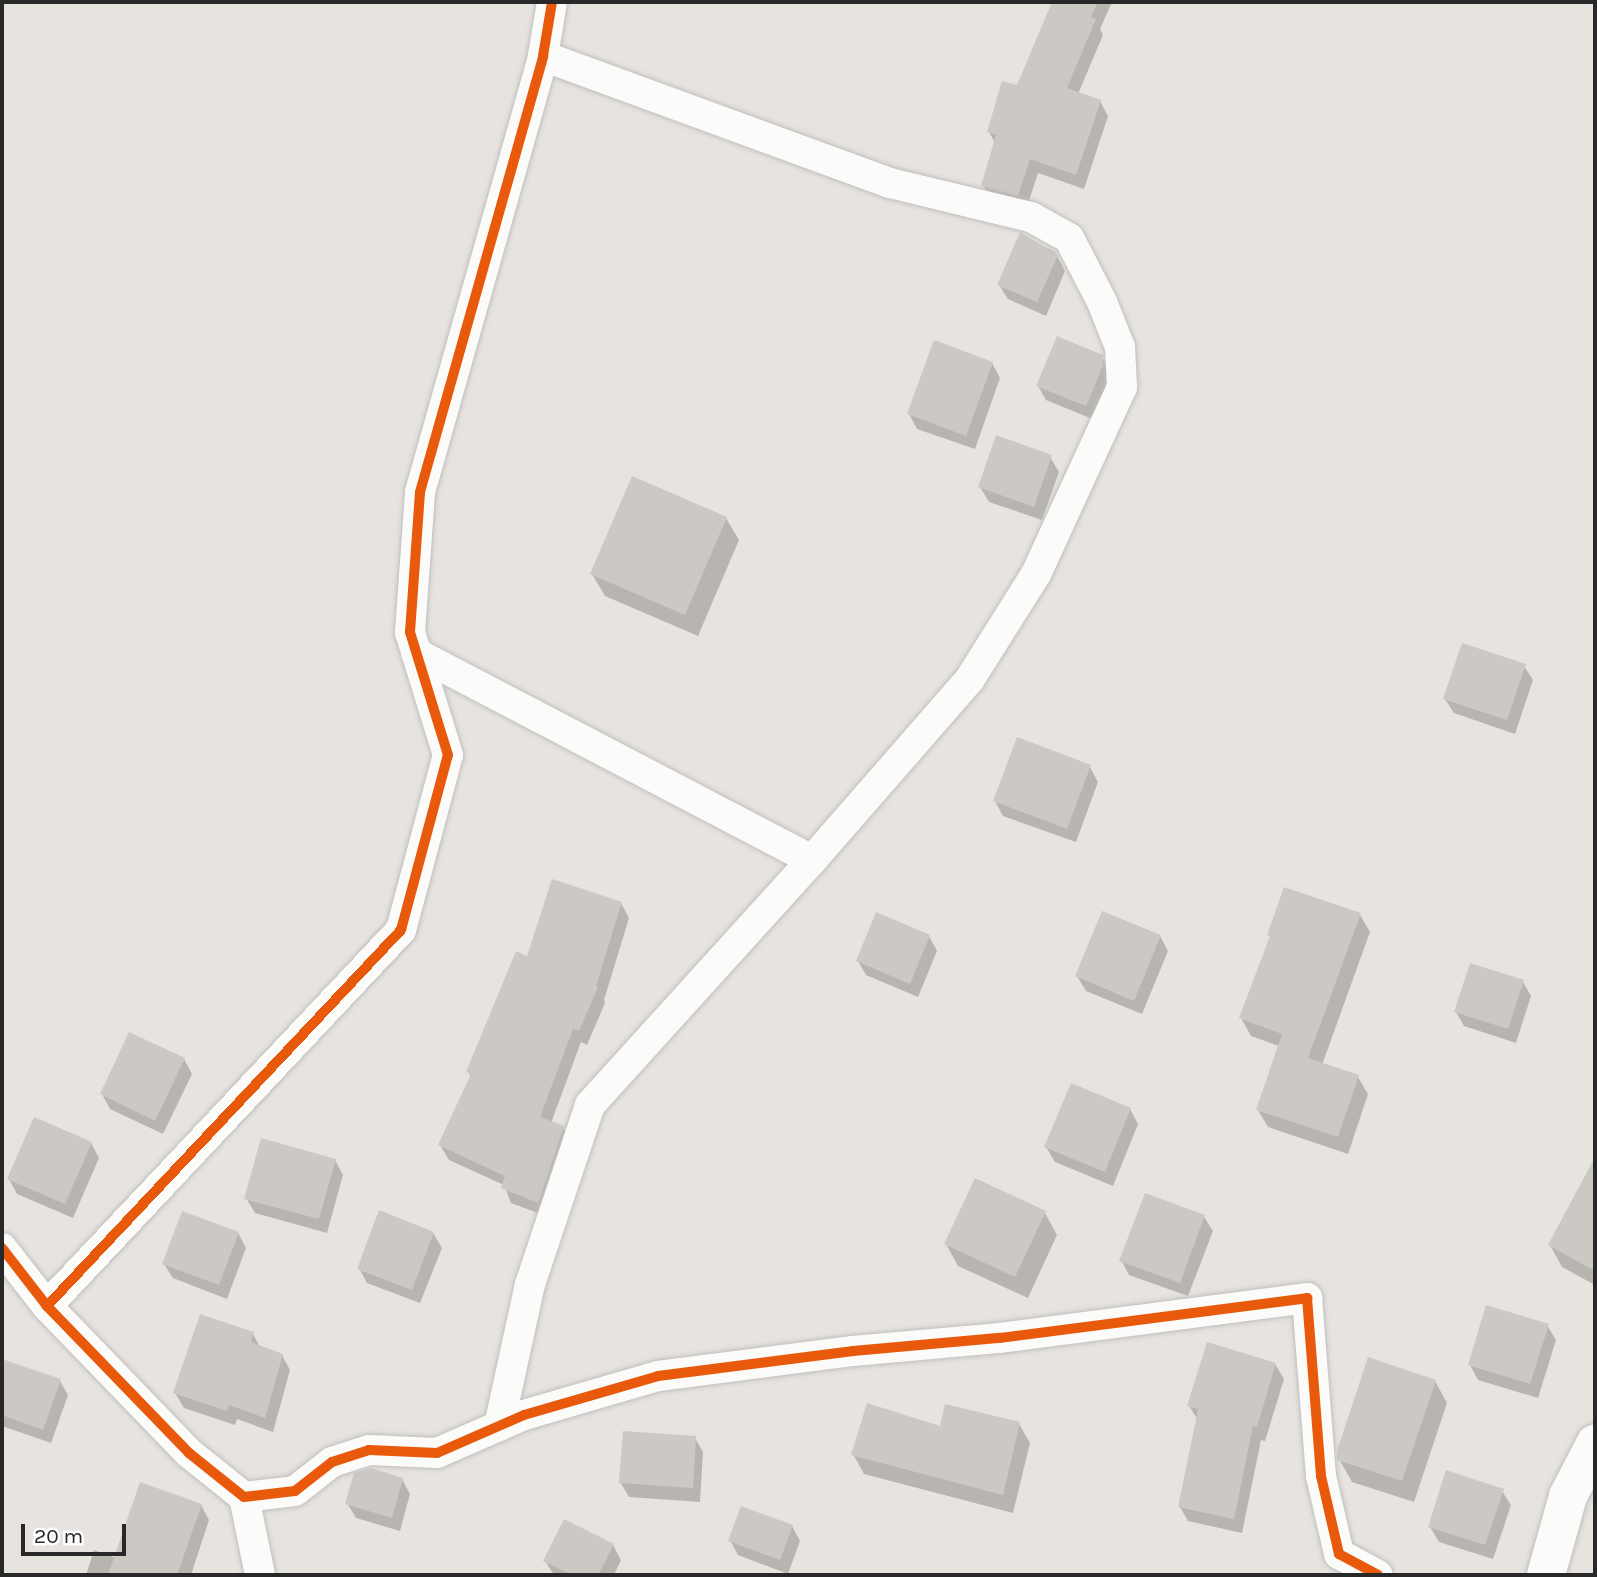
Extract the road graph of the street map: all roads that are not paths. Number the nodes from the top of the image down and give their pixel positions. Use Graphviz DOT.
graph roads {
  1 [pos="552,2"];
  2 [pos="543,56"];
  3 [pos="416,653"];
  4 [pos="812,860"];
  5 [pos="2,1248"];
  6 [pos="47,1306"];
  7 [pos="499,1426"];
  8 [pos="1595,1444"];
  9 [pos="244,1497"];
  10 [pos="260,1575"];
  11 [pos="1378,1575"];
  12 [pos="1546,1575"];
  1 -- 2 [label="street"];
  2 -- 3 [label="street"];
  2 -- 4 [label="street"];
  3 -- 4 [label="street"];
  3 -- 6 [label="street"];
  4 -- 7 [label="street"];
  5 -- 6 [label="street"];
  6 -- 9 [label="street"];
  7 -- 9 [label="street"];
  7 -- 11 [label="street"];
  8 -- 12 [label="main road"];
  9 -- 10 [label="street"];
}
